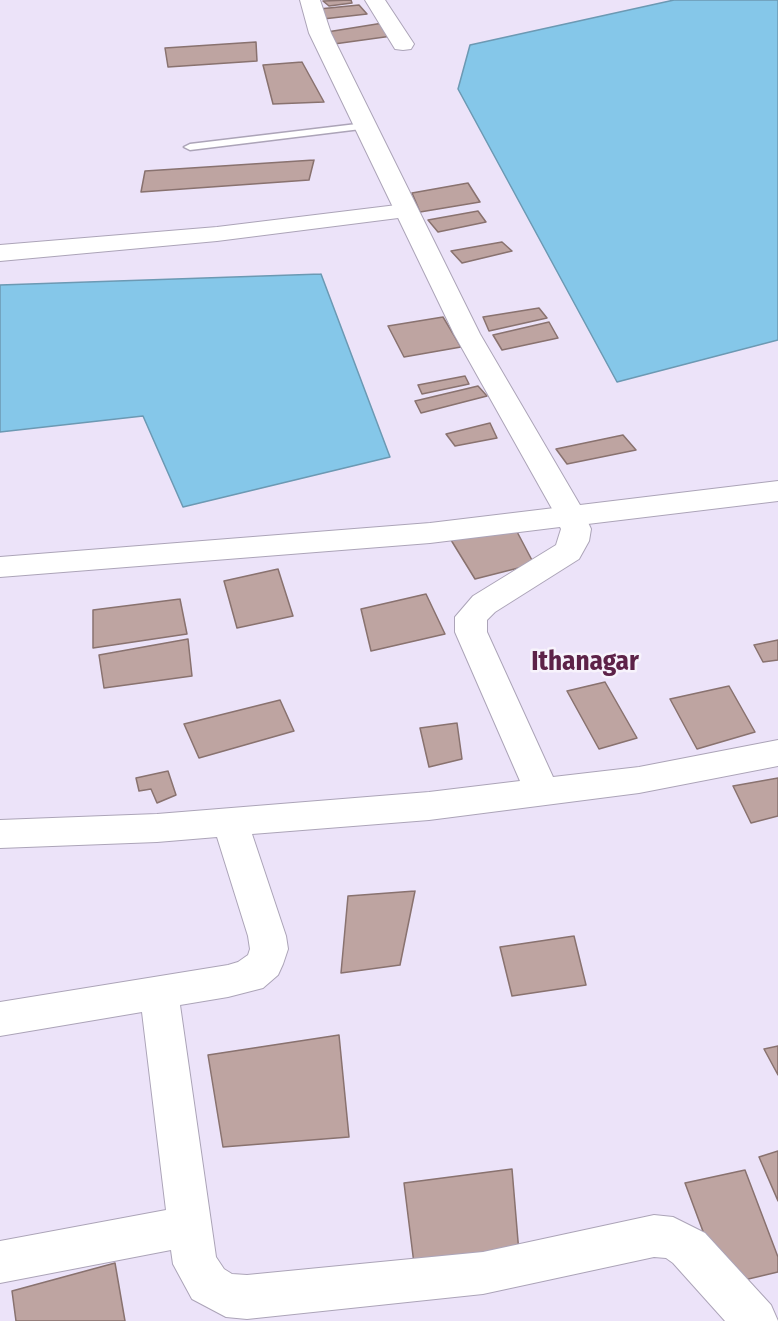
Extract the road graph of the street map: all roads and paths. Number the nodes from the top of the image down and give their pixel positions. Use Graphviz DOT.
graph roads {
  1 [pos="310,0"];
  2 [pos="375,0"];
  3 [pos="403,44"];
  4 [pos="364,126"];
  5 [pos="190,147"];
  6 [pos="405,211"];
  7 [pos="0,252"];
  8 [pos="778,491"];
  9 [pos="572,516"];
  10 [pos="0,567"];
  11 [pos="778,753"];
  12 [pos="542,792"];
  13 [pos="230,822"];
  14 [pos="0,834"];
  15 [pos="159,993"];
  16 [pos="0,1019"];
  17 [pos="191,1226"];
  18 [pos="0,1262"];
  19 [pos="755,1321"];
  1 -- 4 [label="street"];
  2 -- 3 [label="street"];
  4 -- 5 [label="lane"];
  4 -- 6 [label="street"];
  6 -- 7 [label="street"];
  6 -- 9 [label="street"];
  8 -- 9 [label="street"];
  9 -- 10 [label="street"];
  9 -- 12 [label="street"];
  11 -- 12 [label="street"];
  12 -- 13 [label="street"];
  13 -- 14 [label="street"];
  13 -- 15 [label="street"];
  15 -- 16 [label="street"];
  15 -- 17 [label="street"];
  17 -- 18 [label="street"];
  17 -- 19 [label="street"];
}
